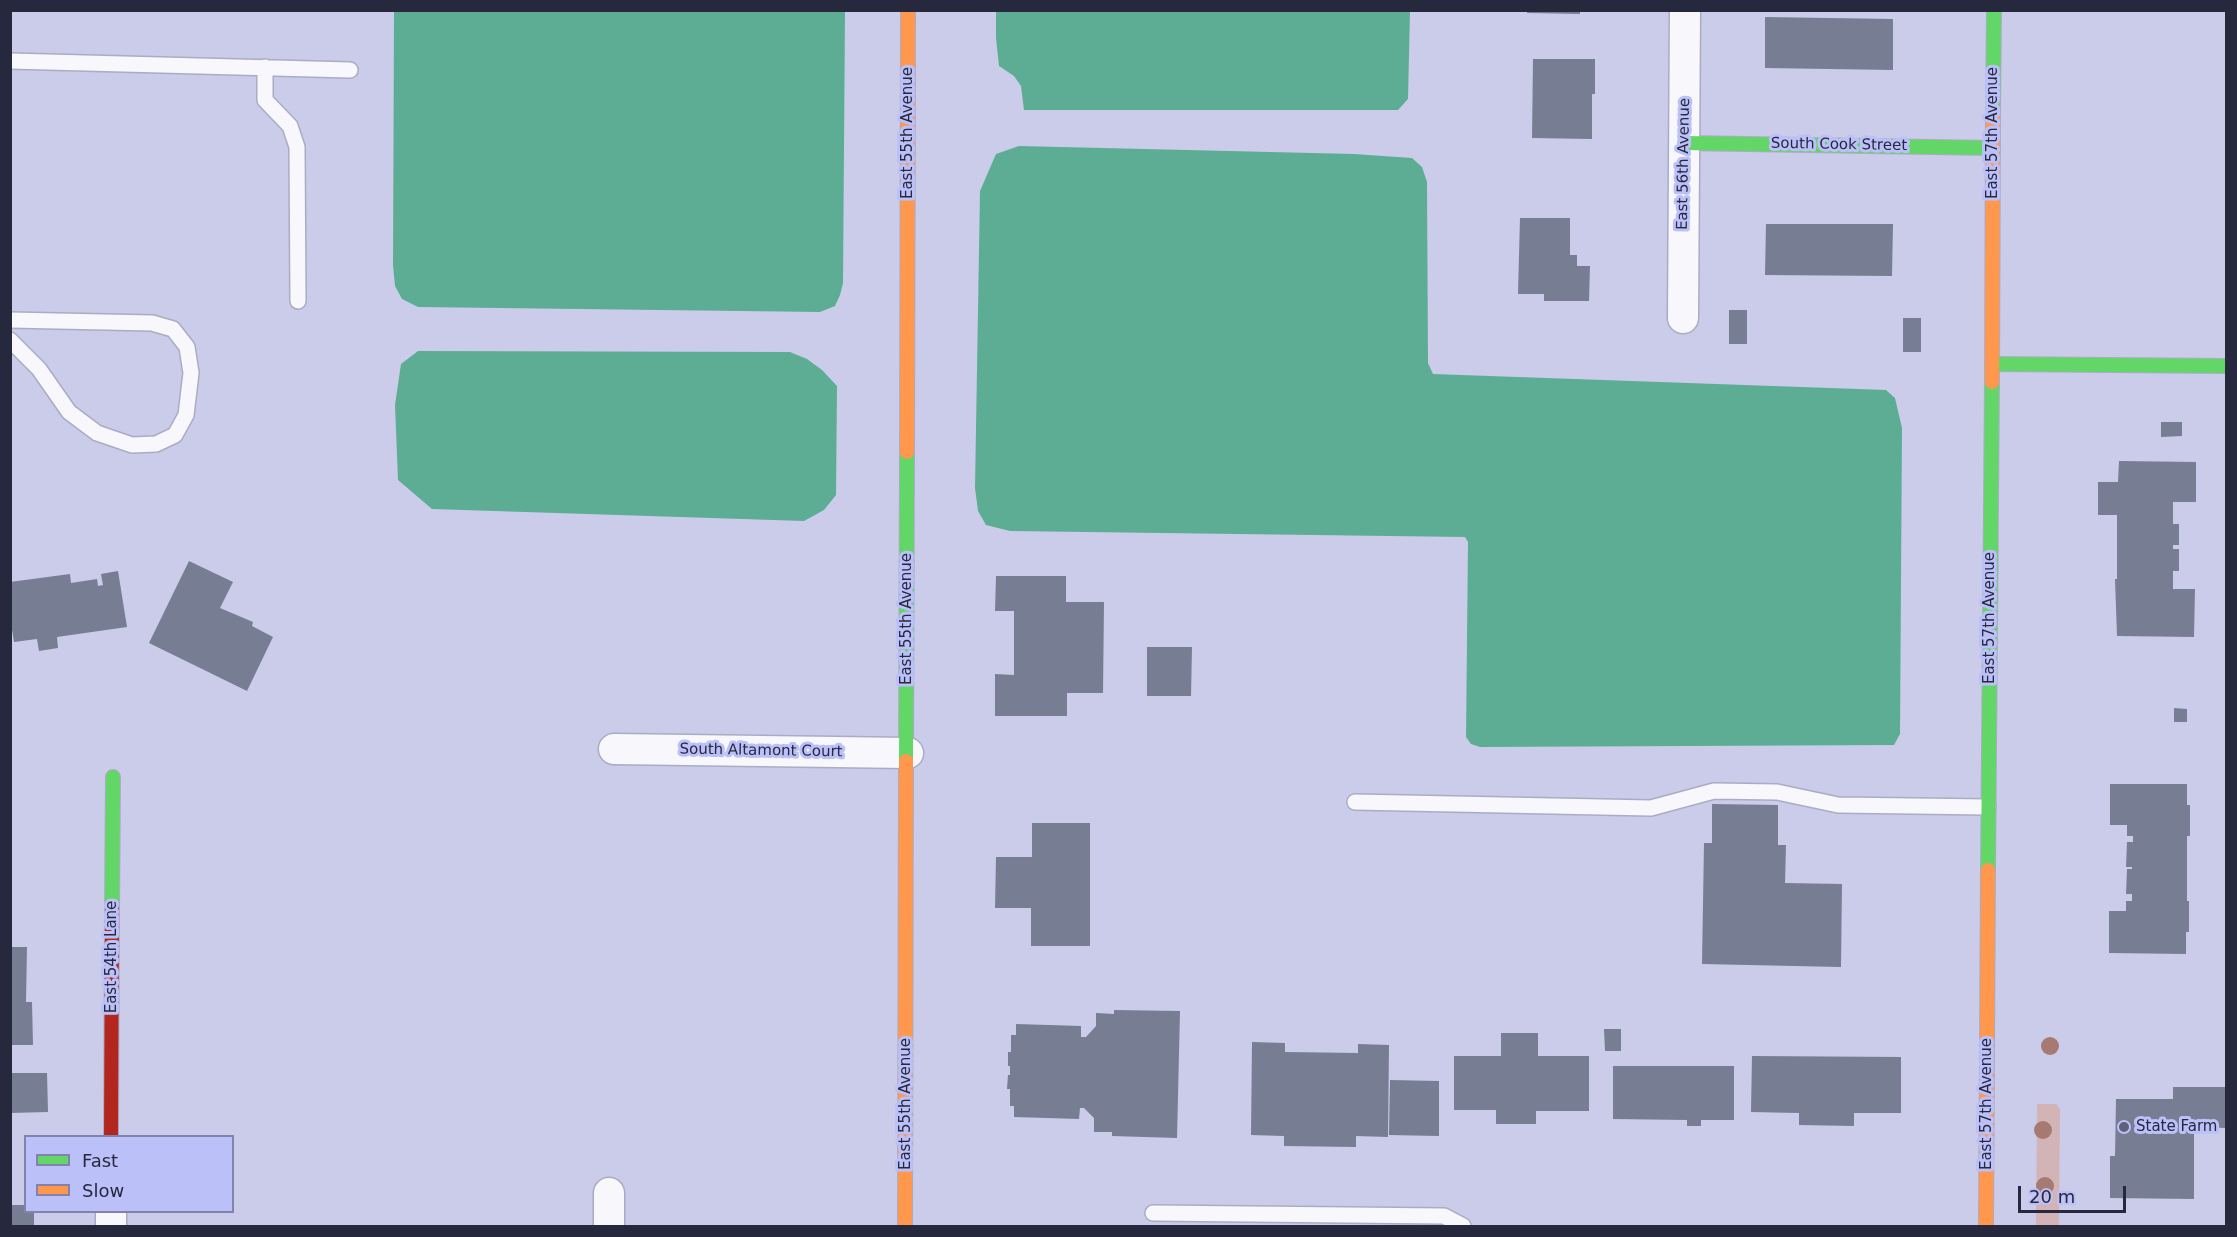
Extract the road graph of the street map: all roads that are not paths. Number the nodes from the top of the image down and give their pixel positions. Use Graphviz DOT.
graph roads {
  1 [pos="908,10"];
  2 [pos="1685,10"];
  3 [pos="1994,10"];
  4 [pos="10,61"];
  5 [pos="265,68"];
  6 [pos="350,69"];
  7 [pos="1684,143"];
  8 [pos="1993,148"];
  9 [pos="298,301"];
  10 [pos="1683,318"];
  11 [pos="10,320"];
  12 [pos="10,340"];
  13 [pos="1992,364"];
  14 [pos="2226,366"];
  15 [pos="614,749"];
  16 [pos="908,753"];
  17 [pos="113,777"];
  18 [pos="1355,802"];
  19 [pos="1988,807"];
  20 [pos="111,1135"];
  21 [pos="609,1193"];
  22 [pos="1152,1212"];
  23 [pos="609,1227"];
  24 [pos="905,1227"];
  25 [pos="1463,1227"];
  26 [pos="1986,1227"];
  1 -- 16 [label="street, East 55th Avenue"];
  2 -- 7 [label="street, East 56th Avenue"];
  3 -- 8 [label="street, East 57th Avenue"];
  4 -- 5 [label="lane"];
  5 -- 6 [label="lane"];
  5 -- 9 [label="lane"];
  7 -- 8 [label="street, South Cook Street"];
  7 -- 10 [label="street, East 56th Avenue"];
  8 -- 13 [label="street, East 57th Avenue"];
  11 -- 12 [label="lane"];
  13 -- 14 [label="street"];
  13 -- 19 [label="street, East 57th Avenue"];
  15 -- 16 [label="street, South Altamont Court"];
  16 -- 24 [label="street, East 55th Avenue"];
  17 -- 20 [label="street, East 54th Lane"];
  18 -- 19 [label="lane"];
  19 -- 26 [label="street, East 57th Avenue"];
  21 -- 23 [label="street"];
  22 -- 25 [label="lane"];
}
